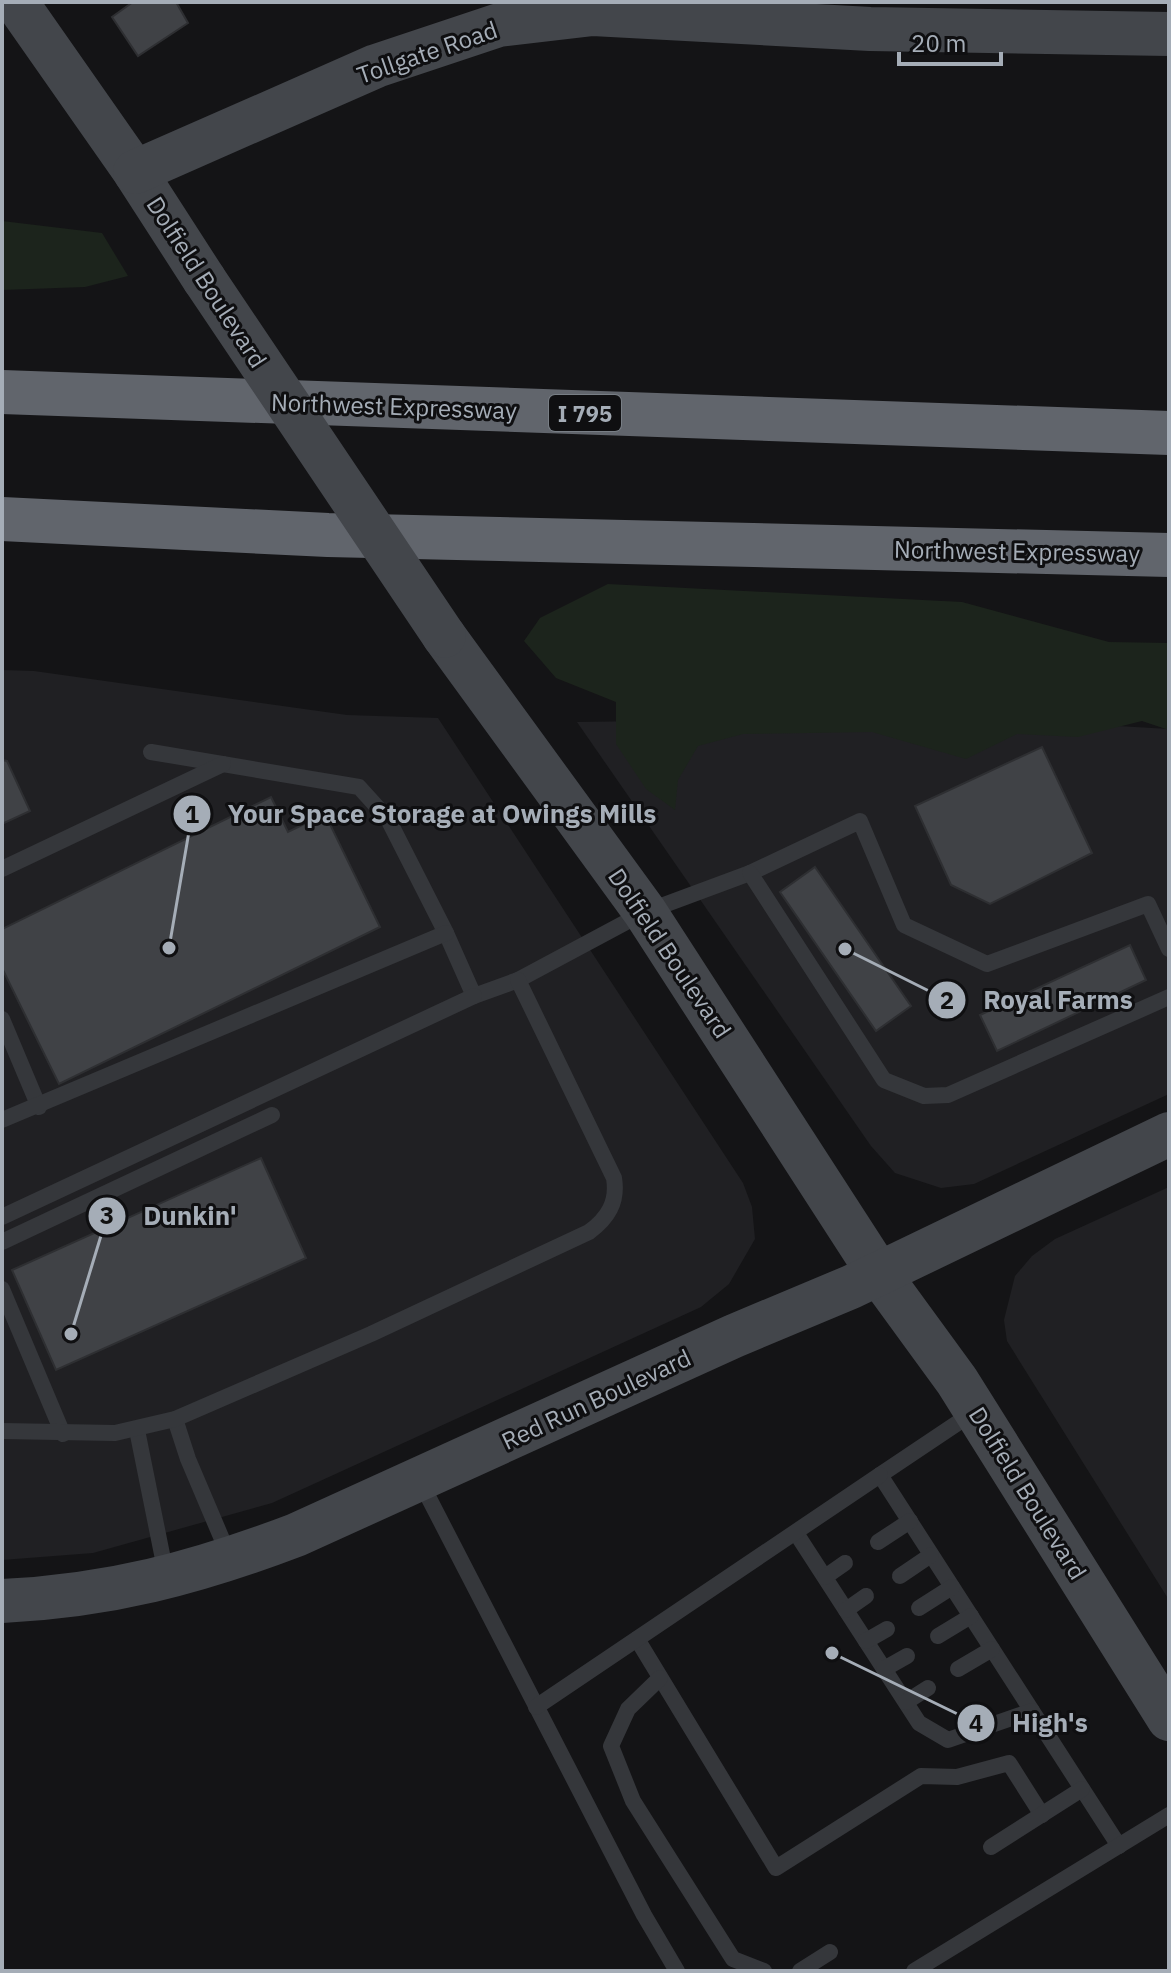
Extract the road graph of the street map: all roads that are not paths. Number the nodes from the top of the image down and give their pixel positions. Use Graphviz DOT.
graph roads {
  1 [pos="16,2"];
  2 [pos="1169,34"];
  3 [pos="135,172"];
  4 [pos="2,392"];
  5 [pos="1169,433"];
  6 [pos="2,519"];
  7 [pos="1169,555"];
  8 [pos="151,752"];
  9 [pos="223,764"];
  10 [pos="2,869"];
  11 [pos="750,873"];
  12 [pos="645,912"];
  13 [pos="446,933"];
  14 [pos="1169,949"];
  15 [pos="518,980"];
  16 [pos="474,996"];
  17 [pos="1169,997"];
  18 [pos="2,1019"];
  19 [pos="39,1107"];
  20 [pos="272,1115"];
  21 [pos="2,1120"];
  22 [pos="1166,1131"];
  23 [pos="2,1217"];
  24 [pos="2,1242"];
  25 [pos="879,1274"];
  26 [pos="2,1289"];
  27 [pos="976,1410"];
  28 [pos="175,1419"];
  29 [pos="137,1430"];
  30 [pos="2,1431"];
  31 [pos="63,1434"];
  32 [pos="880,1475"];
  33 [pos="419,1479"];
  34 [pos="910,1521"];
  35 [pos="796,1533"];
  36 [pos="878,1542"];
  37 [pos="931,1555"];
  38 [pos="230,1560"];
  39 [pos="845,1563"];
  40 [pos="900,1576"];
  41 [pos="825,1577"];
  42 [pos="167,1579"];
  43 [pos="952,1587"];
  44 [pos="866,1596"];
  45 [pos="2,1601"];
  46 [pos="919,1608"];
  47 [pos="846,1610"];
  48 [pos="971,1616"];
  49 [pos="887,1629"];
  50 [pos="938,1636"];
  51 [pos="637,1639"];
  52 [pos="866,1641"];
  53 [pos="992,1649"];
  54 [pos="907,1656"];
  55 [pos="884,1669"];
  56 [pos="958,1669"];
  57 [pos="660,1678"];
  58 [pos="928,1688"];
  59 [pos="906,1702"];
  60 [pos="536,1707"];
  61 [pos="1032,1711"];
  62 [pos="1169,1719"];
  63 [pos="1082,1789"];
  64 [pos="1042,1815"];
  65 [pos="1169,1815"];
  66 [pos="1119,1846"];
  67 [pos="991,1847"];
  68 [pos="830,1952"];
  69 [pos="677,1971"];
  70 [pos="764,1971"];
  71 [pos="800,1971"];
  72 [pos="914,1971"];
  1 -- 3 [label="main road, Dolfield Boulevard"];
  2 -- 3 [label="main road, Tollgate Road"];
  3 -- 12 [label="main road, Dolfield Boulevard, bridge"];
  4 -- 5 [label="highway, Northwest Expressway / I 795"];
  6 -- 7 [label="highway, Northwest Expressway"];
  8 -- 9 [label="lane"];
  9 -- 10 [label="lane"];
  9 -- 13 [label="lane"];
  11 -- 12 [label="lane"];
  11 -- 14 [label="lane"];
  11 -- 17 [label="lane"];
  12 -- 15 [label="lane"];
  12 -- 25 [label="main road, Dolfield Boulevard"];
  13 -- 16 [label="lane"];
  13 -- 19 [label="lane"];
  15 -- 16 [label="lane"];
  15 -- 28 [label="lane"];
  16 -- 23 [label="lane"];
  18 -- 19 [label="lane"];
  19 -- 21 [label="lane"];
  20 -- 24 [label="lane"];
  22 -- 25 [label="main road, Red Run Boulevard"];
  25 -- 27 [label="main road, Dolfield Boulevard"];
  25 -- 33 [label="main road, Red Run Boulevard"];
  26 -- 31 [label="lane"];
  27 -- 32 [label="lane"];
  27 -- 62 [label="main road, Dolfield Boulevard"];
  28 -- 29 [label="lane"];
  28 -- 38 [label="lane"];
  29 -- 31 [label="lane"];
  29 -- 42 [label="lane"];
  30 -- 31 [label="lane"];
  32 -- 34 [label="lane"];
  32 -- 35 [label="lane"];
  33 -- 38 [label="main road, Red Run Boulevard"];
  33 -- 60 [label="lane"];
  34 -- 36 [label="lane"];
  34 -- 37 [label="lane"];
  35 -- 41 [label="lane"];
  35 -- 51 [label="lane"];
  37 -- 40 [label="lane"];
  37 -- 43 [label="lane"];
  38 -- 42 [label="main road, Red Run Boulevard"];
  39 -- 41 [label="lane"];
  41 -- 47 [label="lane"];
  42 -- 45 [label="main road, Red Run Boulevard"];
  43 -- 46 [label="lane"];
  43 -- 48 [label="lane"];
  44 -- 47 [label="lane"];
  47 -- 52 [label="lane"];
  48 -- 50 [label="lane"];
  48 -- 53 [label="lane"];
  49 -- 52 [label="lane"];
  51 -- 57 [label="lane"];
  51 -- 60 [label="lane"];
  52 -- 55 [label="lane"];
  53 -- 56 [label="lane"];
  53 -- 61 [label="lane"];
  54 -- 55 [label="lane"];
  55 -- 59 [label="lane"];
  57 -- 64 [label="lane"];
  57 -- 70 [label="lane"];
  58 -- 59 [label="lane"];
  59 -- 61 [label="lane"];
  60 -- 69 [label="lane"];
  61 -- 63 [label="lane"];
  63 -- 64 [label="lane"];
  63 -- 66 [label="lane"];
  64 -- 67 [label="lane"];
  65 -- 66 [label="lane"];
  66 -- 72 [label="lane"];
  68 -- 71 [label="lane"];
}
